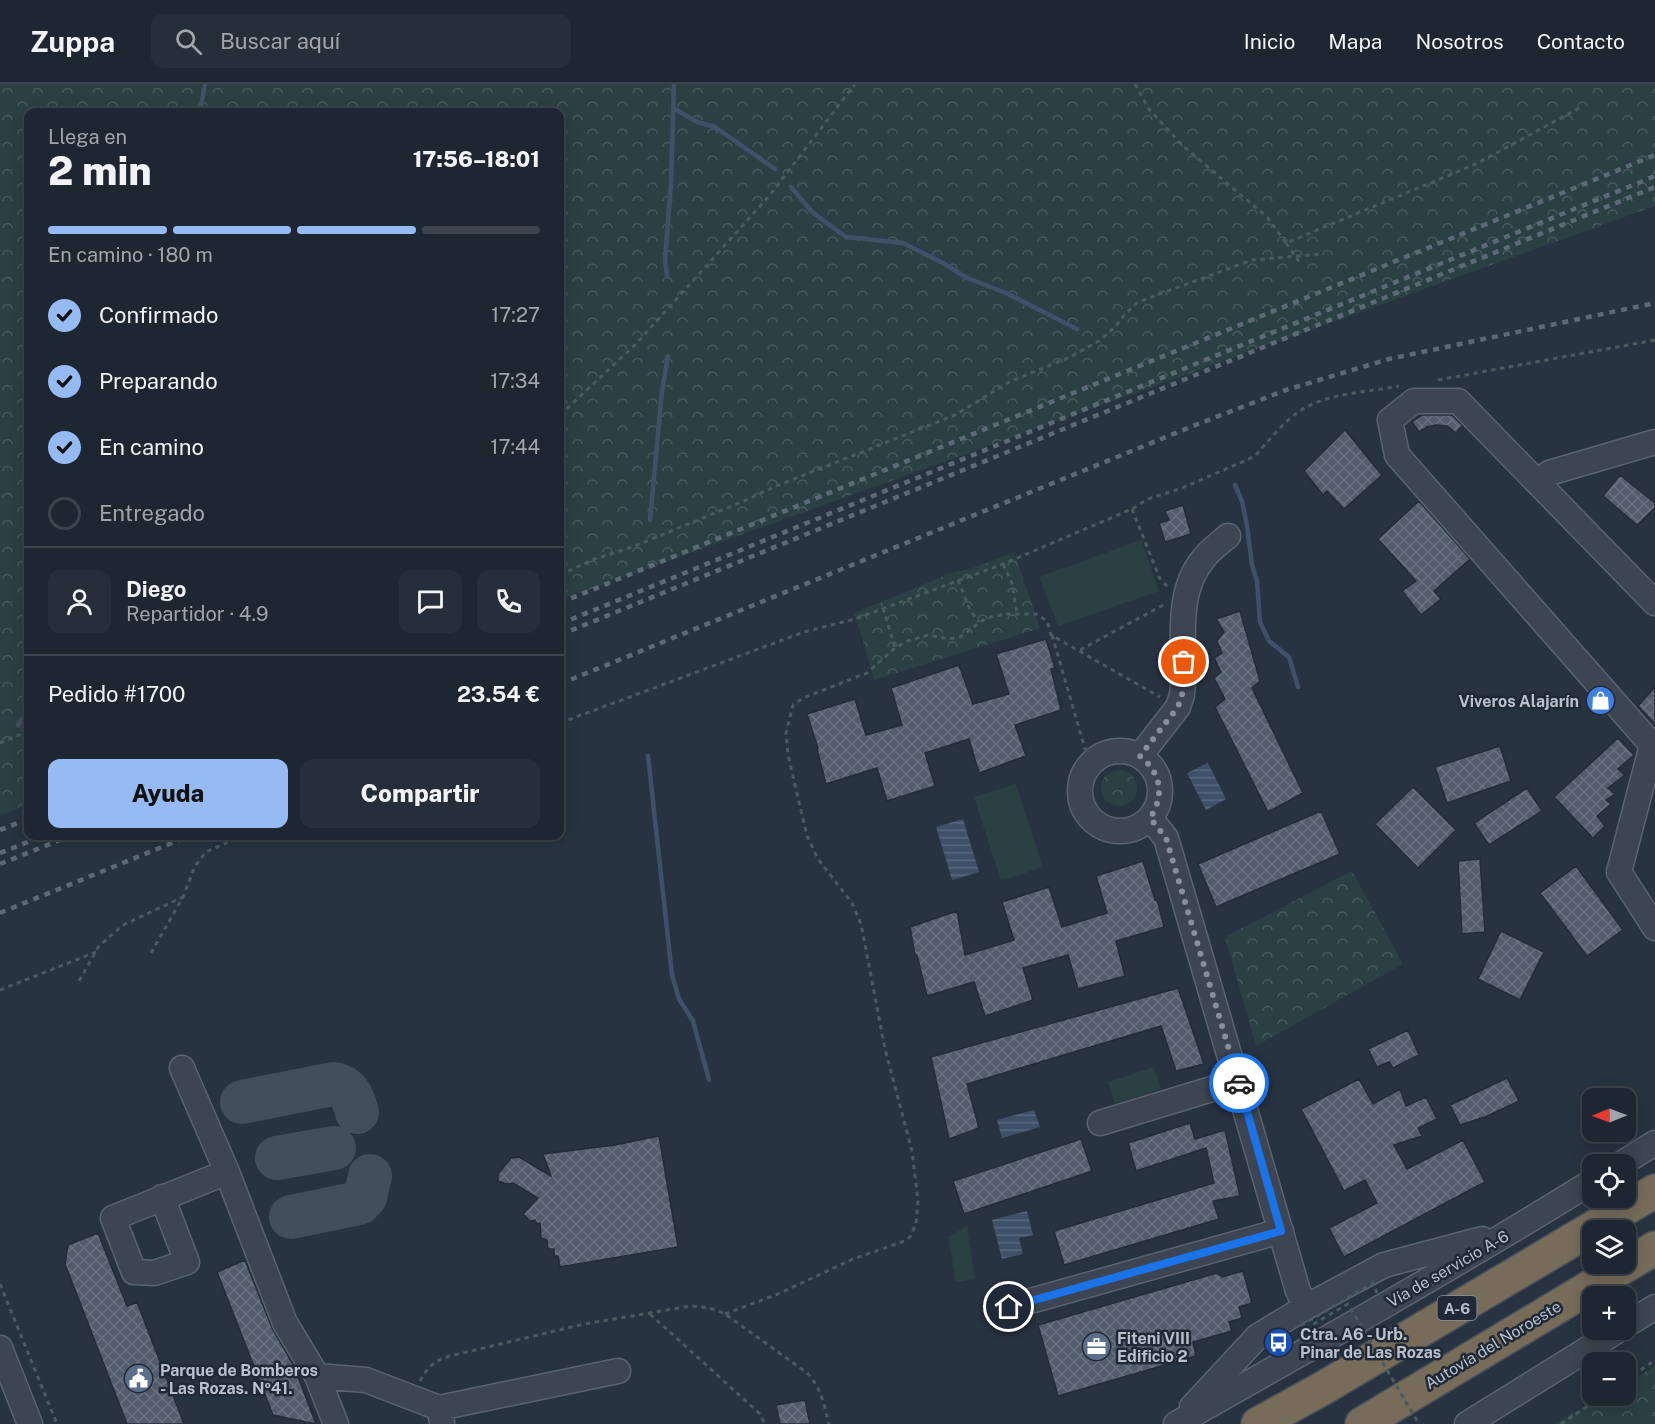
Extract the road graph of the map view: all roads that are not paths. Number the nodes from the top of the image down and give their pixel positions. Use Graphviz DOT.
graph roads {
  1 [pos="1655,442"];
  2 [pos="1549,473"];
  3 [pos="1228,536"];
  4 [pos="1655,603"];
  5 [pos="1140,756"];
  6 [pos="1150,818"];
  7 [pos="1655,928"];
  8 [pos="182,1068"];
  9 [pos="1238,1081"];
  10 [pos="1100,1123"];
  11 [pos="1655,1143"];
  12 [pos="1636,1155"];
  13 [pos="227,1172"];
  14 [pos="1655,1180"];
  15 [pos="1582,1188"];
  16 [pos="1655,1191"];
  17 [pos="162,1197"];
  18 [pos="1281,1231"];
  19 [pos="1512,1232"];
  20 [pos="1655,1248"];
  21 [pos="1542,1257"];
  22 [pos="1009,1307"];
  23 [pos="1306,1307"];
  24 [pos="1655,1307"];
  25 [pos="1636,1319"];
  26 [pos="1602,1340"];
  27 [pos="0,1348"];
  28 [pos="618,1371"];
  29 [pos="317,1376"];
  30 [pos="0,1387"];
  31 [pos="441,1416"];
  32 [pos="15,1424"];
  33 [pos="30,1424"];
  34 [pos="336,1424"];
  35 [pos="1176,1424"];
  36 [pos="1258,1424"];
  37 [pos="1362,1424"];
  38 [pos="1467,1424"];
  1 -- 2 [label="street"];
  3 -- 5 [label="street"];
  4 -- 7 [label="street"];
  5 -- 6 [label="street"];
  5 -- 6 [label="street"];
  6 -- 9 [label="street"];
  8 -- 13 [label="street"];
  9 -- 10 [label="street"];
  9 -- 18 [label="street"];
  11 -- 12 [label="street"];
  13 -- 17 [label="street"];
  13 -- 29 [label="street"];
  14 -- 21 [label="highway"];
  15 -- 19 [label="street, Vía de servicio A-6"];
  16 -- 21 [label="highway, A-6"];
  18 -- 22 [label="street"];
  18 -- 23 [label="street"];
  19 -- 23 [label="street"];
  19 -- 35 [label="street, Vía de servicio A-6"];
  20 -- 37 [label="highway, Autovía del Noroeste"];
  21 -- 36 [label="highway, A-6"];
  23 -- 35 [label="street"];
  24 -- 25 [label="street"];
  26 -- 38 [label="street"];
  27 -- 33 [label="street"];
  28 -- 31 [label="street"];
  29 -- 31 [label="street"];
  29 -- 34 [label="street"];
  30 -- 32 [label="street"];
}
